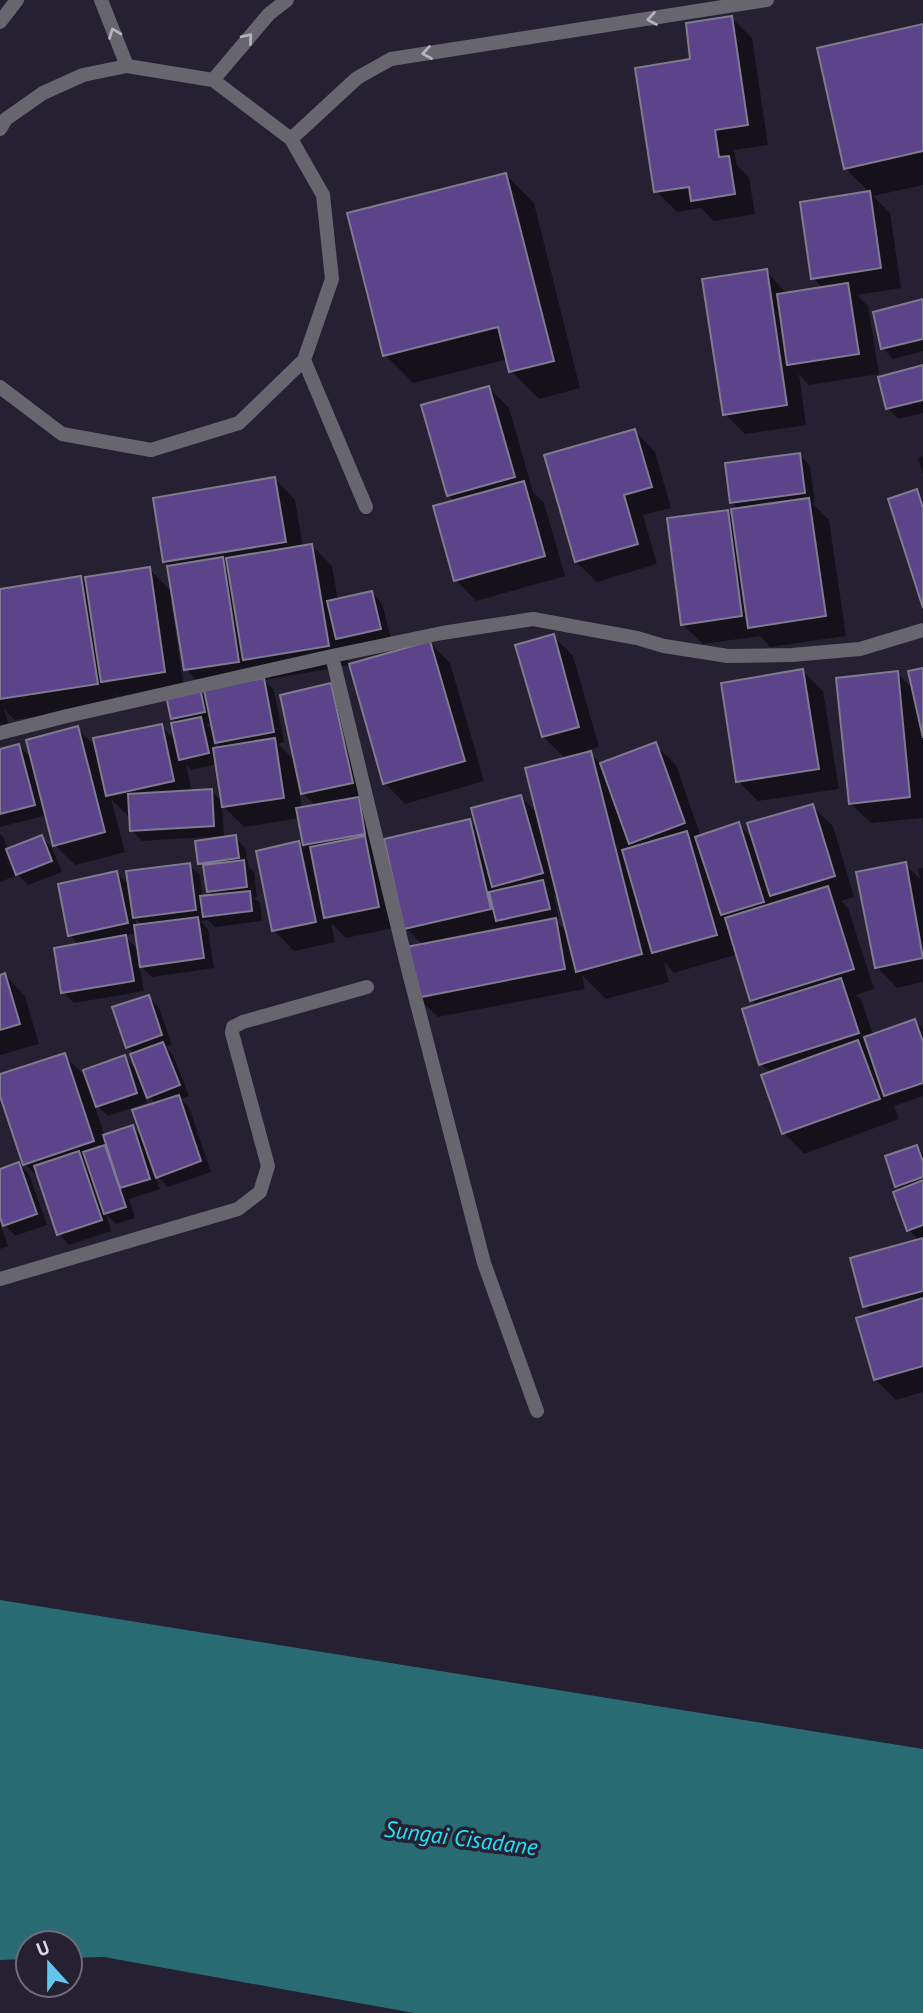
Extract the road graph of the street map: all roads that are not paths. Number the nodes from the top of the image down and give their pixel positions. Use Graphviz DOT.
graph roads {
  1 [pos="17,0"];
  2 [pos="101,0"];
  3 [pos="287,0"];
  4 [pos="767,0"];
  5 [pos="692,6"];
  6 [pos="0,22"];
  7 [pos="127,66"];
  8 [pos="213,80"];
  9 [pos="2,122"];
  10 [pos="291,139"];
  11 [pos="304,360"];
  12 [pos="0,387"];
  13 [pos="366,507"];
  14 [pos="923,630"];
  15 [pos="332,656"];
  16 [pos="0,733"];
  17 [pos="367,987"];
  18 [pos="0,1279"];
  19 [pos="537,1412"];
  1 -- 6 [label="street"];
  7 -- 2 [label="street, one-way"];
  8 -- 3 [label="street, one-way"];
  4 -- 5 [label="street"];
  5 -- 10 [label="street, one-way"];
  7 -- 8 [label="street"];
  7 -- 9 [label="street"];
  8 -- 10 [label="street"];
  10 -- 11 [label="street"];
  11 -- 12 [label="street"];
  11 -- 13 [label="street"];
  14 -- 15 [label="street"];
  15 -- 16 [label="street"];
  15 -- 19 [label="street"];
  17 -- 18 [label="street"];
}
